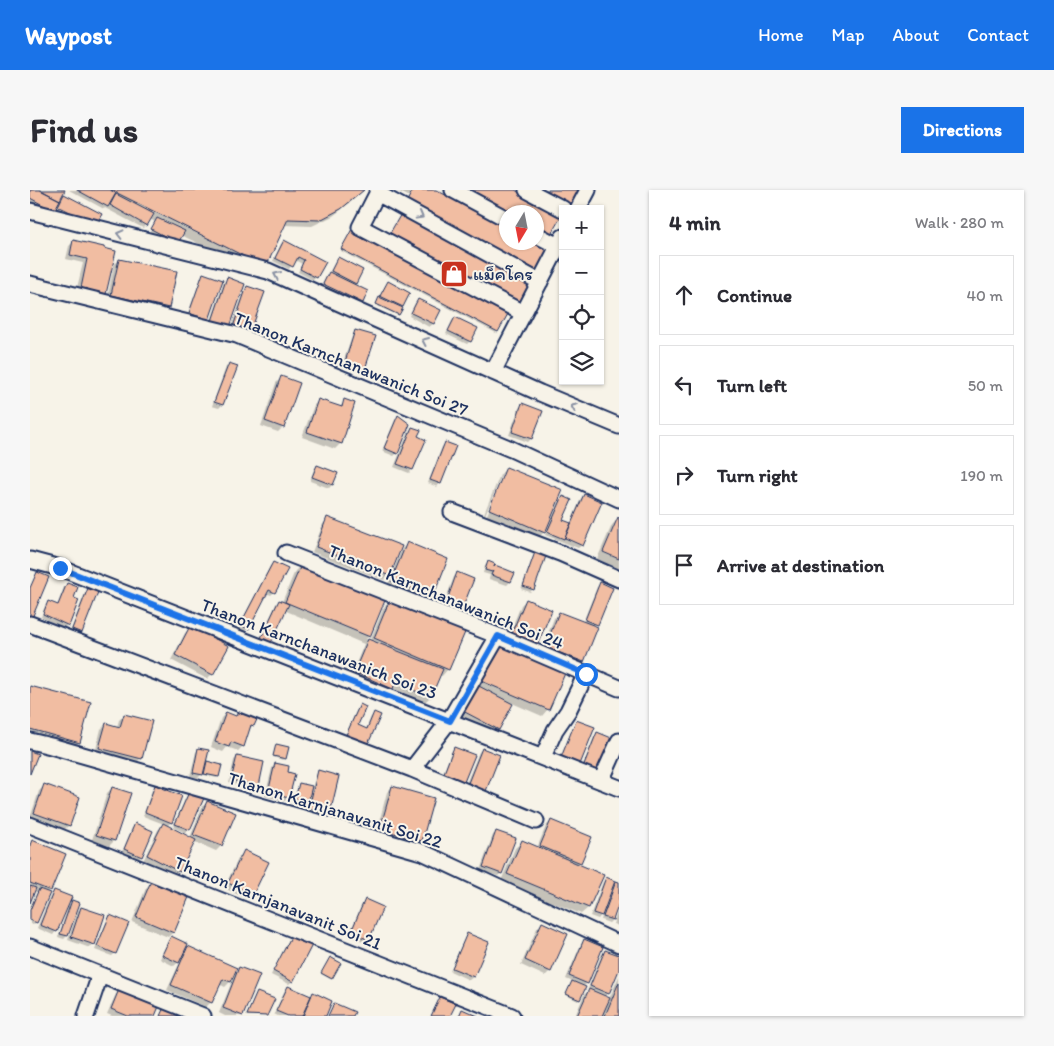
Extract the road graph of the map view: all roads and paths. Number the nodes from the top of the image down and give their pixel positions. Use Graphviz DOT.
graph roads {
  1 [pos="453,190"];
  2 [pos="527,190"];
  3 [pos="588,190"];
  4 [pos="378,192"];
  5 [pos="580,205"];
  6 [pos="559,207"];
  7 [pos="30,211"];
  8 [pos="499,214"];
  9 [pos="544,237"];
  10 [pos="559,242"];
  11 [pos="559,244"];
  12 [pos="540,282"];
  13 [pos="30,284"];
  14 [pos="523,313"];
  15 [pos="493,372"];
  16 [pos="619,426"];
  17 [pos="619,499"];
  18 [pos="452,512"];
  19 [pos="286,553"];
  20 [pos="30,560"];
  21 [pos="619,579"];
  22 [pos="30,624"];
  23 [pos="498,636"];
  24 [pos="586,674"];
  25 [pos="619,688"];
  26 [pos="450,721"];
  27 [pos="619,741"];
  28 [pos="30,742"];
  29 [pos="544,757"];
  30 [pos="412,769"];
  31 [pos="601,781"];
  32 [pos="619,788"];
  33 [pos="536,821"];
  34 [pos="30,825"];
  35 [pos="619,944"];
  36 [pos="30,947"];
  37 [pos="100,975"];
  38 [pos="86,1016"];
  39 [pos="203,1016"];
  40 [pos="512,1016"];
  1 -- 8 [label="street"];
  2 -- 6 [label="street"];
  3 -- 5 [label="street"];
  4 -- 12 [label="street, one-way"];
  4 -- 14 [label="street"];
  15 -- 7 [label="street, one-way"];
  9 -- 10 [label="street"];
  11 -- 12 [label="street"];
  12 -- 14 [label="street"];
  13 -- 17 [label="street, Thanon Karnchanawanich Soi 27"];
  14 -- 15 [label="street"];
  16 -- 15 [label="street, one-way"];
  18 -- 21 [label="street"];
  19 -- 23 [label="street, Thanon Karnchanawanich Soi 24"];
  20 -- 26 [label="street, Thanon Karnchanawanich Soi 23"];
  22 -- 30 [label="street"];
  23 -- 24 [label="street, Thanon Karnchanawanich Soi 24"];
  23 -- 26 [label="street"];
  24 -- 25 [label="street, Thanon Karnchanawanich Soi 24"];
  24 -- 29 [label="street"];
  26 -- 29 [label="street, Thanon Karnchanawanich Soi 23"];
  26 -- 30 [label="street"];
  27 -- 31 [label="street"];
  28 -- 35 [label="street, Thanon Karnjanavanit Soi 22"];
  29 -- 31 [label="street, Thanon Karnchanawanich Soi 23"];
  30 -- 33 [label="street"];
  31 -- 32 [label="street, Thanon Karnchanawanich Soi 23"];
  34 -- 40 [label="street, Thanon Karnjanavanit Soi 21"];
  36 -- 37 [label="street"];
  37 -- 38 [label="street"];
  37 -- 39 [label="street"];
}
